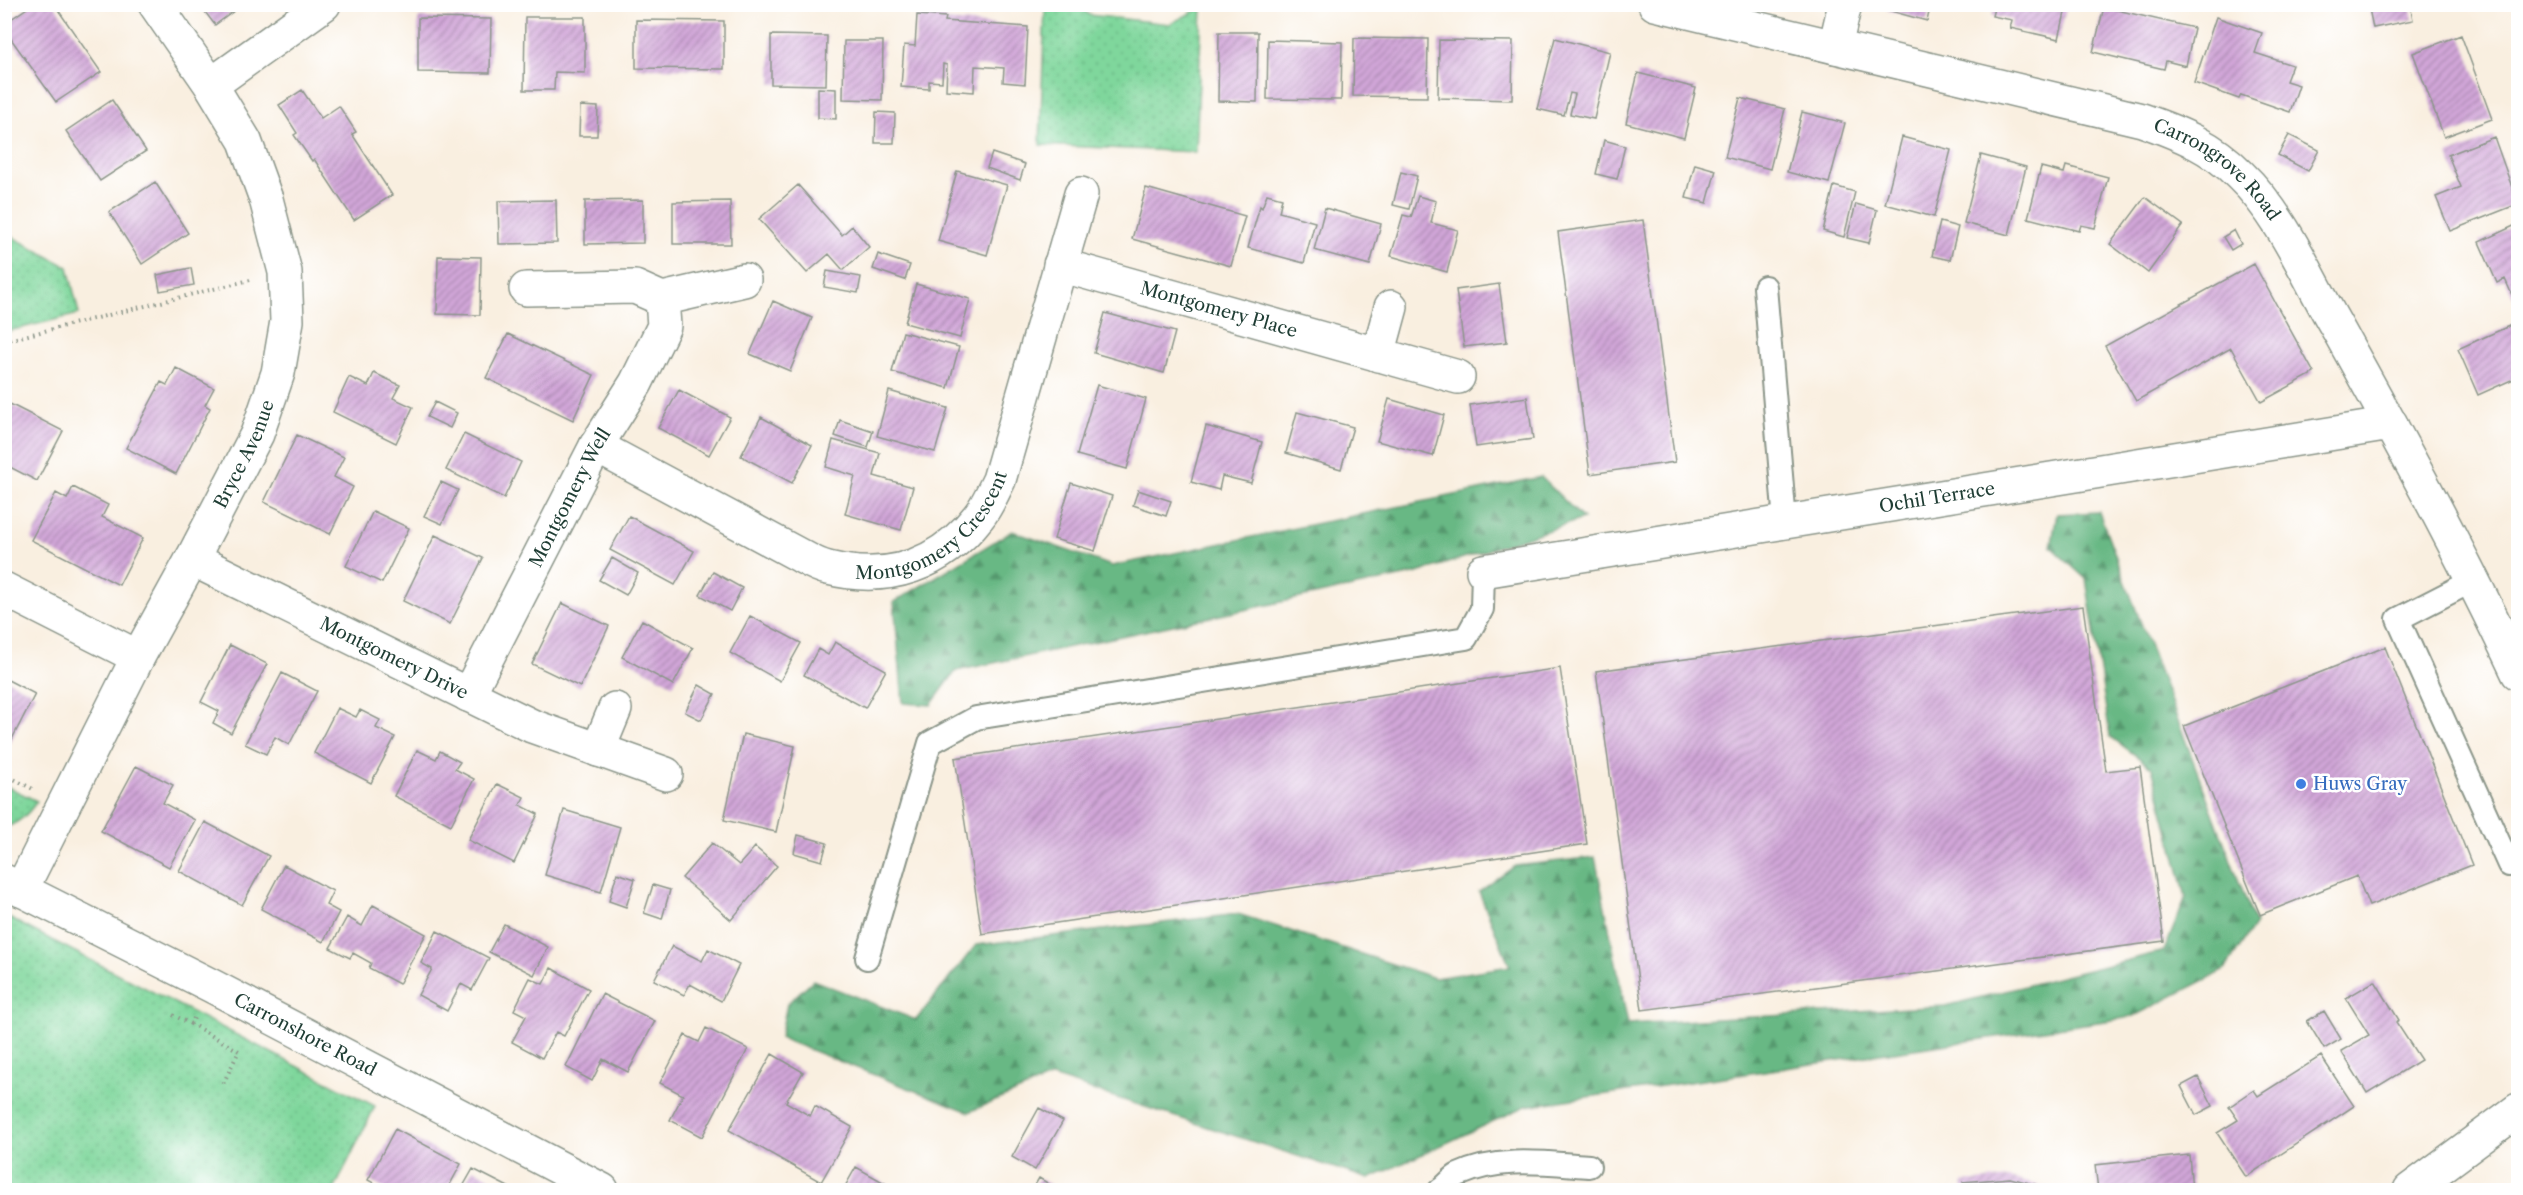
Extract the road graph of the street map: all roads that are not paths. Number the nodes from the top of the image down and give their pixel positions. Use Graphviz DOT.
graph roads {
  1 [pos="155,4"];
  2 [pos="324,4"];
  3 [pos="1655,4"];
  4 [pos="1845,4"];
  5 [pos="1835,47"];
  6 [pos="211,85"];
  7 [pos="1081,194"];
  8 [pos="1060,265"];
  9 [pos="744,280"];
  10 [pos="1765,287"];
  11 [pos="526,289"];
  12 [pos="662,299"];
  13 [pos="1391,307"];
  14 [pos="1378,355"];
  15 [pos="1458,377"];
  16 [pos="2391,424"];
  17 [pos="596,446"];
  18 [pos="1785,522"];
  19 [pos="192,559"];
  20 [pos="1483,571"];
  21 [pos="2474,580"];
  22 [pos="4,589"];
  23 [pos="138,657"];
  24 [pos="2518,673"];
  25 [pos="468,695"];
  26 [pos="615,709"];
  27 [pos="598,750"];
  28 [pos="666,774"];
  29 [pos="2509,866"];
  30 [pos="13,885"];
  31 [pos="867,958"];
  32 [pos="2518,1110"];
  33 [pos="1589,1166"];
  34 [pos="2425,1186"];
  35 [pos="602,1191"];
  36 [pos="1440,1191"];
  1 -- 6 [label="street, Bryce Avenue"];
  2 -- 6 [label="street"];
  3 -- 5 [label="street, Carrongrove Road"];
  4 -- 5 [label="street"];
  5 -- 16 [label="street, Carrongrove Road"];
  6 -- 19 [label="street, Bryce Avenue"];
  7 -- 8 [label="street, Montgomery Crescent"];
  8 -- 14 [label="street, Montgomery Place"];
  8 -- 17 [label="street, Montgomery Crescent"];
  9 -- 12 [label="street"];
  10 -- 18 [label="lane"];
  11 -- 12 [label="street"];
  12 -- 17 [label="street, Montgomery Well"];
  13 -- 14 [label="street"];
  14 -- 15 [label="street, Montgomery Place"];
  16 -- 18 [label="street, Ochil Terrace"];
  16 -- 21 [label="street, Carrongrove Road"];
  17 -- 25 [label="street, Montgomery Well"];
  18 -- 20 [label="street, Ochil Terrace"];
  19 -- 23 [label="street, Bryce Avenue"];
  19 -- 25 [label="street, Montgomery Drive"];
  20 -- 31 [label="lane"];
  21 -- 24 [label="street, Carrongrove Road"];
  21 -- 29 [label="lane"];
  22 -- 23 [label="street"];
  23 -- 30 [label="street, Bryce Avenue"];
  25 -- 27 [label="street, Montgomery Drive"];
  26 -- 27 [label="street"];
  27 -- 28 [label="street, Montgomery Drive"];
  30 -- 35 [label="street, Carronshore Road"];
  32 -- 34 [label="street"];
  33 -- 36 [label="lane"];
}
